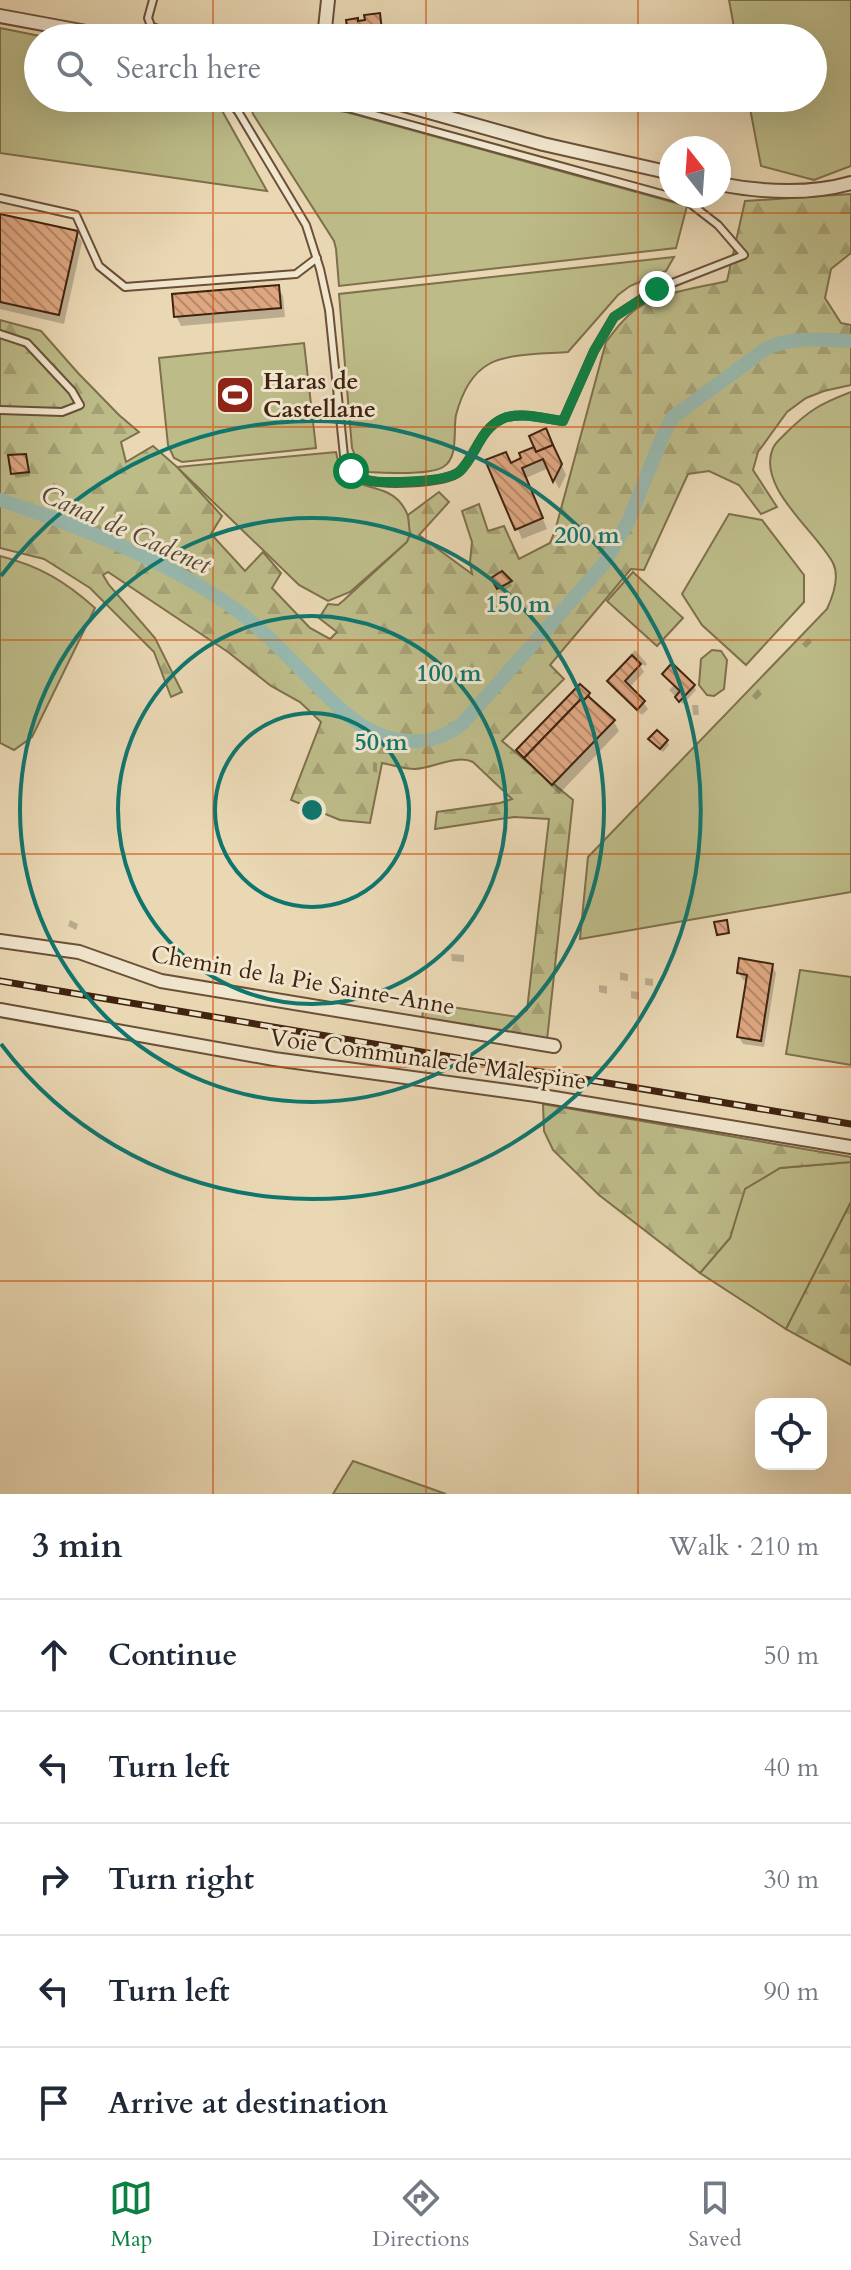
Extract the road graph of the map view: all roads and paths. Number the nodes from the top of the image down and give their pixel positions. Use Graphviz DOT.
graph roads {
  1 [pos="153,0"];
  2 [pos="328,0"];
  3 [pos="0,16"];
  4 [pos="43,24"];
  5 [pos="150,24"];
  6 [pos="325,24"];
  7 [pos="238,112"];
  8 [pos="364,112"];
  9 [pos="429,112"];
  10 [pos="659,170"];
  11 [pos="851,183"];
  12 [pos="731,186"];
  13 [pos="0,198"];
  14 [pos="317,258"];
  15 [pos="0,334"];
  16 [pos="0,410"];
  17 [pos="0,941"];
  18 [pos="0,1010"];
  19 [pos="554,1046"];
  20 [pos="851,1147"];
  1 -- 5 [label="lane"];
  2 -- 6 [label="street"];
  3 -- 4 [label="street"];
  7 -- 14 [label="lane"];
  8 -- 14 [label="lane"];
  9 -- 10 [label="street"];
  11 -- 12 [label="street"];
  13 -- 14 [label="lane"];
  15 -- 16 [label="lane"];
  17 -- 19 [label="street, Chemin de la Pie Sainte-Anne"];
  18 -- 20 [label="street, Voie Communale de Malespine"];
}
